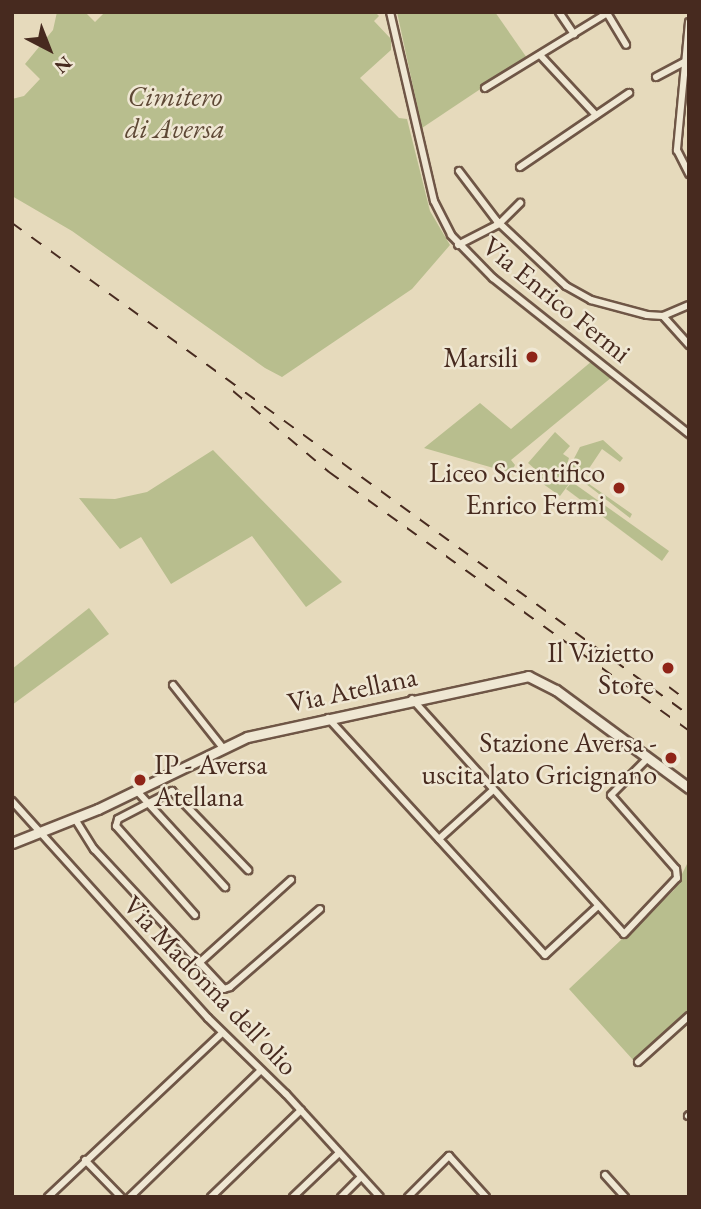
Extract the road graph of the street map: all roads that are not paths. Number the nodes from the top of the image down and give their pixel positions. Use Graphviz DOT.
graph roads {
  1 [pos="390,12"];
  2 [pos="559,12"];
  3 [pos="608,13"];
  4 [pos="689,22"];
  5 [pos="574,34"];
  6 [pos="626,45"];
  7 [pos="540,55"];
  8 [pos="684,62"];
  9 [pos="656,77"];
  10 [pos="485,88"];
  11 [pos="629,93"];
  12 [pos="596,115"];
  13 [pos="520,167"];
  14 [pos="459,171"];
  15 [pos="689,174"];
  16 [pos="520,203"];
  17 [pos="499,224"];
  18 [pos="458,245"];
  19 [pos="689,305"];
  20 [pos="663,316"];
  21 [pos="689,345"];
  22 [pos="689,434"];
  23 [pos="173,685"];
  24 [pos="412,699"];
  25 [pos="327,718"];
  26 [pos="223,748"];
  27 [pos="648,758"];
  28 [pos="689,788"];
  29 [pos="136,790"];
  30 [pos="493,790"];
  31 [pos="12,801"];
  32 [pos="148,803"];
  33 [pos="75,819"];
  34 [pos="41,832"];
  35 [pos="439,839"];
  36 [pos="12,843"];
  37 [pos="248,870"];
  38 [pos="291,880"];
  39 [pos="225,887"];
  40 [pos="598,906"];
  41 [pos="320,909"];
  42 [pos="195,915"];
  43 [pos="200,962"];
  44 [pos="689,1016"];
  45 [pos="682,1021"];
  46 [pos="689,1029"];
  47 [pos="222,1033"];
  48 [pos="638,1062"];
  49 [pos="261,1070"];
  50 [pos="301,1110"];
  51 [pos="339,1153"];
  52 [pos="85,1160"];
  53 [pos="605,1175"];
  54 [pos="361,1177"];
  55 [pos="48,1197"];
  56 [pos="121,1197"];
  57 [pos="130,1197"];
  58 [pos="211,1197"];
  59 [pos="293,1197"];
  60 [pos="341,1197"];
  61 [pos="380,1197"];
  62 [pos="408,1197"];
  63 [pos="486,1197"];
  64 [pos="625,1197"];
  1 -- 18 [label="street, Via Enrico Fermi"];
  2 -- 5 [label="street"];
  3 -- 5 [label="street"];
  3 -- 6 [label="street"];
  4 -- 8 [label="street"];
  5 -- 7 [label="street"];
  7 -- 10 [label="street"];
  7 -- 12 [label="street"];
  8 -- 9 [label="street"];
  8 -- 15 [label="street"];
  11 -- 12 [label="street"];
  12 -- 13 [label="street"];
  14 -- 17 [label="street"];
  16 -- 17 [label="street"];
  17 -- 18 [label="street"];
  17 -- 20 [label="street"];
  18 -- 22 [label="street, Via Enrico Fermi"];
  19 -- 20 [label="street"];
  20 -- 21 [label="street"];
  23 -- 26 [label="street"];
  24 -- 25 [label="main road, Via Atellana"];
  24 -- 27 [label="main road, Via Atellana"];
  24 -- 30 [label="street"];
  25 -- 26 [label="main road, Via Atellana"];
  25 -- 35 [label="street"];
  26 -- 29 [label="main road, Via Atellana"];
  27 -- 28 [label="main road, Via Atellana"];
  27 -- 40 [label="street"];
  29 -- 32 [label="street"];
  29 -- 33 [label="main road, Via Atellana"];
  30 -- 35 [label="street"];
  30 -- 40 [label="street"];
  31 -- 34 [label="street, Via Madonna dell'olio"];
  32 -- 37 [label="street"];
  32 -- 39 [label="street"];
  32 -- 42 [label="street"];
  33 -- 34 [label="main road, Via Atellana"];
  33 -- 43 [label="street"];
  34 -- 36 [label="main road, Via Atellana"];
  34 -- 47 [label="street, Via Madonna dell'olio"];
  35 -- 40 [label="street"];
  38 -- 43 [label="street"];
  41 -- 43 [label="street"];
  44 -- 45 [label="street"];
  45 -- 46 [label="street"];
  45 -- 48 [label="street"];
  47 -- 49 [label="street, Via Madonna dell'olio"];
  47 -- 52 [label="street"];
  49 -- 50 [label="street, Via Madonna dell'olio"];
  49 -- 57 [label="street"];
  50 -- 51 [label="street, Via Madonna dell'olio"];
  50 -- 58 [label="street"];
  51 -- 54 [label="street, Via Madonna dell'olio"];
  51 -- 59 [label="street"];
  52 -- 55 [label="street"];
  52 -- 56 [label="street"];
  53 -- 64 [label="street"];
  54 -- 60 [label="street"];
  54 -- 61 [label="street, Via Madonna dell'olio"];
  62 -- 63 [label="street"];
}
